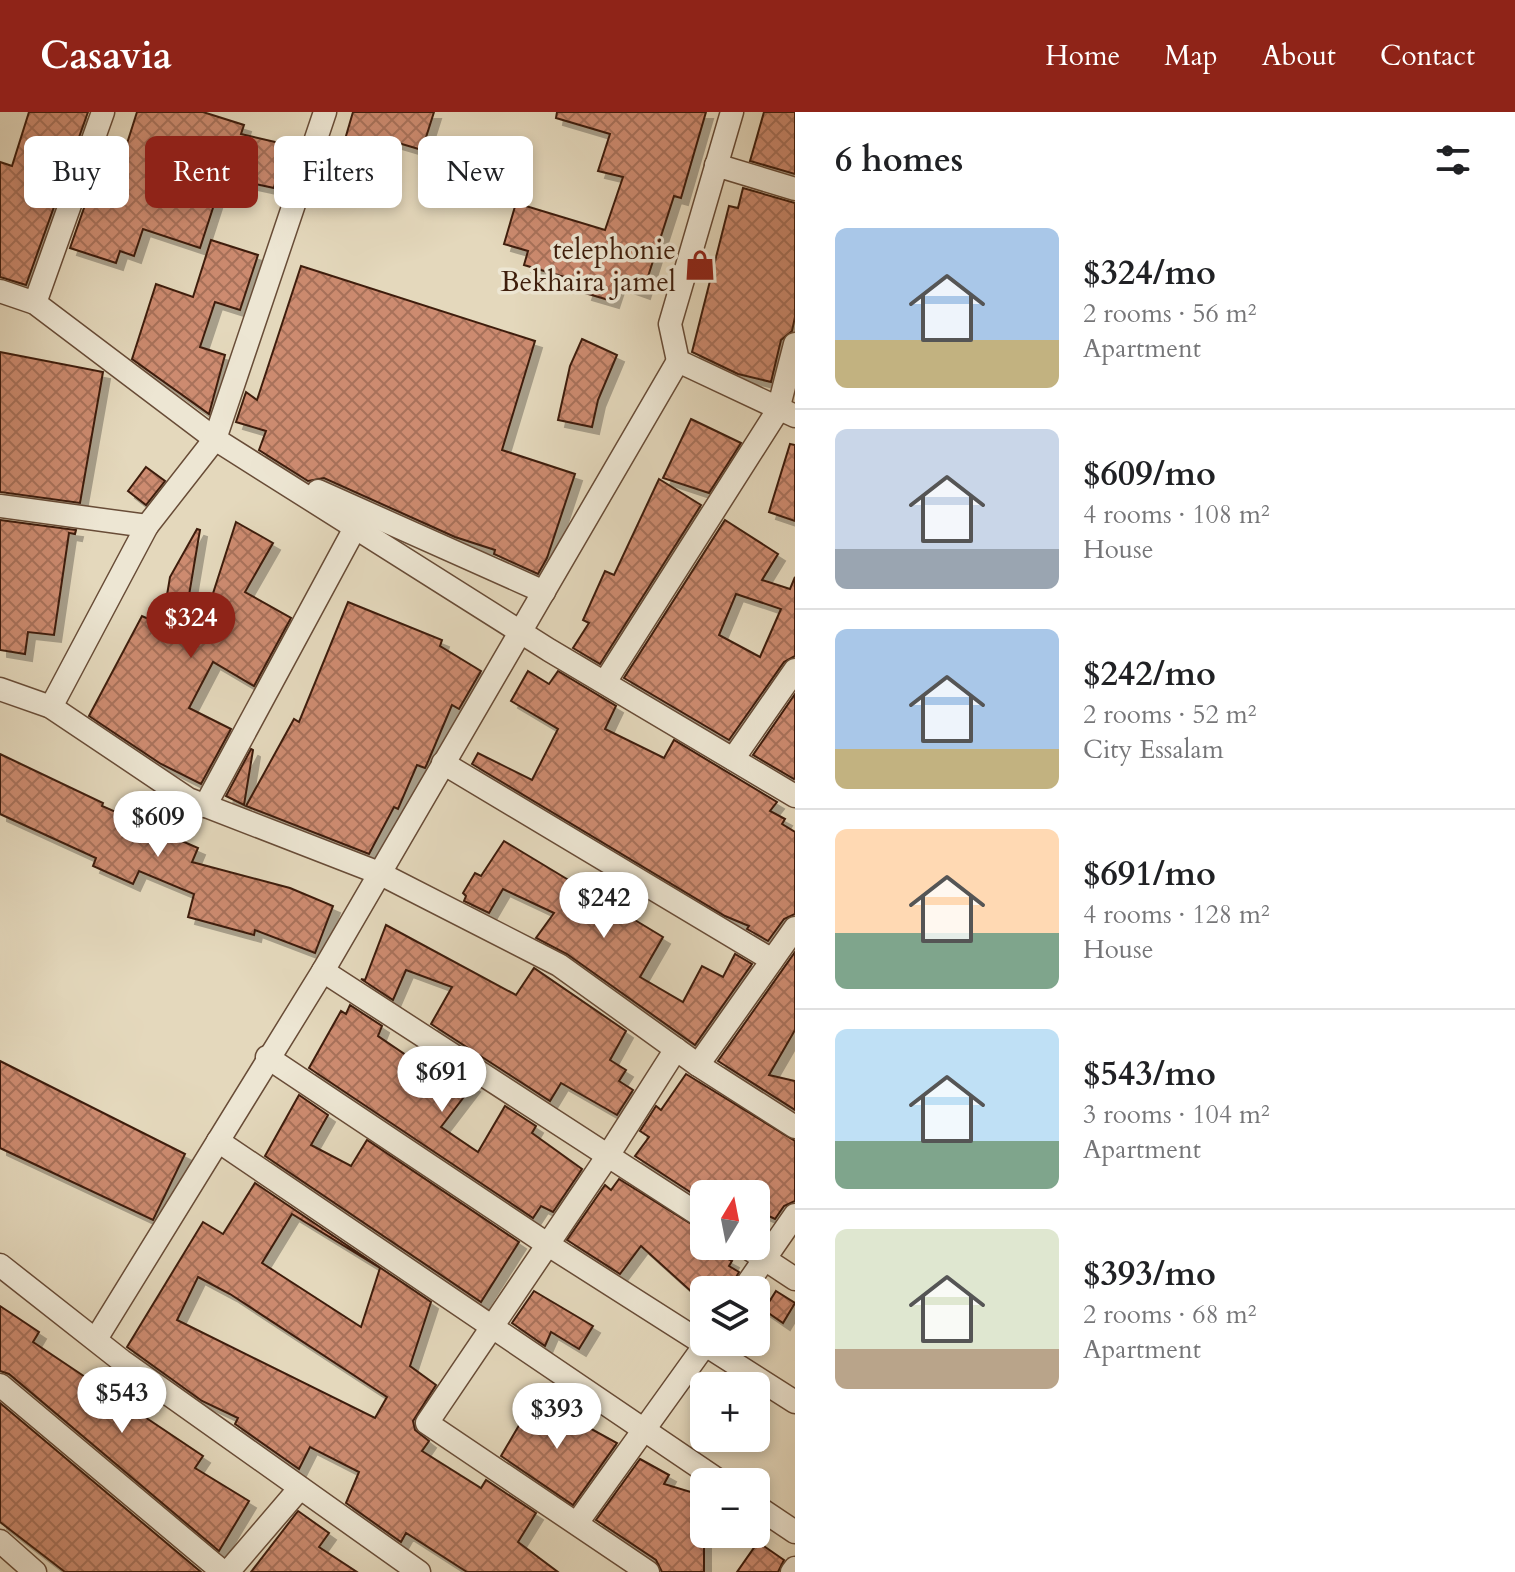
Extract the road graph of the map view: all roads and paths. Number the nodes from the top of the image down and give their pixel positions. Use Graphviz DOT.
graph roads {
  1 [pos="103,112"];
  2 [pos="325,112"];
  3 [pos="732,112"];
  4 [pos="716,165"];
  5 [pos="795,189"];
  6 [pos="0,291"];
  7 [pos="35,303"];
  8 [pos="795,344"];
  9 [pos="678,361"];
  10 [pos="786,413"];
  11 [pos="215,439"];
  12 [pos="243,457"];
  13 [pos="0,506"];
  14 [pos="147,526"];
  15 [pos="355,528"];
  16 [pos="544,592"];
  17 [pos="520,632"];
  18 [pos="795,670"];
  19 [pos="605,682"];
  20 [pos="0,689"];
  21 [pos="51,707"];
  22 [pos="733,759"];
  23 [pos="443,763"];
  24 [pos="795,796"];
  25 [pos="205,806"];
  26 [pos="379,873"];
  27 [pos="795,928"];
  28 [pos="772,960"];
  29 [pos="323,971"];
  30 [pos="676,1049"];
  31 [pos="267,1057"];
  32 [pos="698,1065"];
  33 [pos="795,1127"];
  34 [pos="218,1141"];
  35 [pos="609,1154"];
  36 [pos="690,1209"];
  37 [pos="795,1215"];
  38 [pos="770,1238"];
  39 [pos="547,1244"];
  40 [pos="767,1260"];
  41 [pos="0,1265"];
  42 [pos="795,1279"];
  43 [pos="493,1325"];
  44 [pos="690,1333"];
  45 [pos="96,1339"];
  46 [pos="696,1356"];
  47 [pos="726,1356"];
  48 [pos="0,1385"];
  49 [pos="795,1402"];
  50 [pos="643,1429"];
  51 [pos="700,1468"];
  52 [pos="300,1488"];
  53 [pos="770,1515"];
  54 [pos="577,1523"];
  55 [pos="795,1532"];
  56 [pos="0,1541"];
  57 [pos="35,1572"];
  58 [pos="226,1572"];
  59 [pos="419,1572"];
  60 [pos="648,1572"];
  1 -- 7 [label="street"];
  2 -- 11 [label="street"];
  3 -- 4 [label="street"];
  4 -- 5 [label="street"];
  4 -- 9 [label="street"];
  6 -- 7 [label="street"];
  7 -- 11 [label="street"];
  8 -- 10 [label="street"];
  9 -- 10 [label="street"];
  9 -- 16 [label="street"];
  10 -- 19 [label="street"];
  11 -- 12 [label="street"];
  11 -- 14 [label="street"];
  12 -- 15 [label="street"];
  12 -- 16 [label="street"];
  13 -- 14 [label="street"];
  14 -- 21 [label="street"];
  15 -- 17 [label="street"];
  15 -- 25 [label="street"];
  16 -- 17 [label="street"];
  17 -- 19 [label="street"];
  17 -- 23 [label="street"];
  18 -- 22 [label="street"];
  19 -- 22 [label="street"];
  20 -- 21 [label="street"];
  21 -- 25 [label="street"];
  22 -- 24 [label="street"];
  23 -- 26 [label="street"];
  23 -- 28 [label="street"];
  25 -- 26 [label="street"];
  26 -- 29 [label="street"];
  26 -- 30 [label="street"];
  27 -- 28 [label="street"];
  28 -- 32 [label="street"];
  29 -- 31 [label="street"];
  29 -- 35 [label="street"];
  30 -- 32 [label="street"];
  30 -- 35 [label="street"];
  31 -- 34 [label="street"];
  31 -- 39 [label="street"];
  32 -- 33 [label="street"];
  34 -- 43 [label="street"];
  34 -- 45 [label="street"];
  35 -- 36 [label="street"];
  35 -- 39 [label="street"];
  37 -- 38 [label="street"];
  39 -- 43 [label="street"];
  39 -- 44 [label="street"];
  40 -- 42 [label="street"];
  41 -- 45 [label="street"];
  43 -- 50 [label="street"];
  43 -- 54 [label="street"];
  45 -- 52 [label="street"];
  46 -- 50 [label="street"];
  47 -- 49 [label="street"];
  48 -- 58 [label="street"];
  50 -- 51 [label="street"];
  50 -- 54 [label="street"];
  52 -- 58 [label="street"];
  52 -- 59 [label="street"];
  53 -- 55 [label="street"];
  54 -- 60 [label="street"];
  56 -- 57 [label="street"];
}
